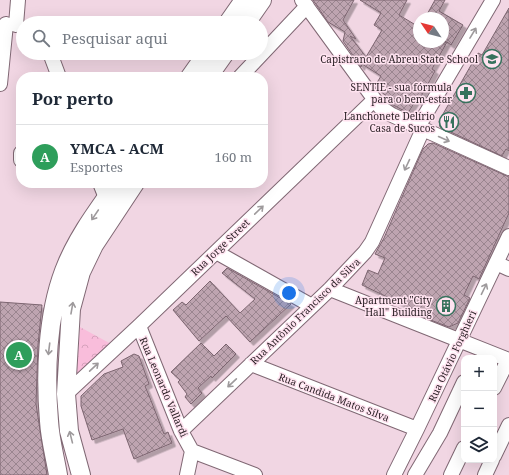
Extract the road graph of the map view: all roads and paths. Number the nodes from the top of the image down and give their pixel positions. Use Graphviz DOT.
graph roads {
  1 [pos="18,0"];
  2 [pos="244,0"];
  3 [pos="262,0"];
  4 [pos="493,0"];
  5 [pos="305,3"];
  6 [pos="233,16"];
  7 [pos="251,16"];
  8 [pos="11,24"];
  9 [pos="268,45"];
  10 [pos="53,60"];
  11 [pos="202,60"];
  12 [pos="220,60"];
  13 [pos="255,60"];
  14 [pos="57,72"];
  15 [pos="194,72"];
  16 [pos="212,72"];
  17 [pos="244,72"];
  18 [pos="0,84"];
  19 [pos="374,100"];
  20 [pos="421,128"];
  21 [pos="509,168"];
  22 [pos="132,188"];
  23 [pos="103,191"];
  24 [pos="509,236"];
  25 [pos="216,252"];
  26 [pos="496,263"];
  27 [pos="509,269"];
  28 [pos="330,290"];
  29 [pos="312,306"];
  30 [pos="139,326"];
  31 [pos="459,340"];
  32 [pos="477,353"];
  33 [pos="509,360"];
  34 [pos="252,364"];
  35 [pos="497,382"];
  36 [pos="461,388"];
  37 [pos="66,394"];
  38 [pos="509,425"];
  39 [pos="417,429"];
  40 [pos="181,431"];
  41 [pos="497,450"];
  42 [pos="192,451"];
  43 [pos="461,454"];
  44 [pos="491,463"];
  45 [pos="58,475"];
  46 [pos="81,475"];
  47 [pos="187,475"];
  48 [pos="255,475"];
  49 [pos="394,475"];
  50 [pos="415,475"];
  51 [pos="451,475"];
  52 [pos="485,475"];
  1 -- 8 [label="street"];
  2 -- 6 [label="main road"];
  3 -- 7 [label="main road"];
  20 -- 4 [label="street, Rua Antônio Francisco da Silva, one-way"];
  5 -- 9 [label="street"];
  5 -- 19 [label="street"];
  8 -- 18 [label="street"];
  10 -- 14 [label="street"];
  11 -- 15 [label="main road"];
  12 -- 16 [label="main road"];
  13 -- 17 [label="street"];
  19 -- 20 [label="street"];
  25 -- 19 [label="street, Rua Jorge Street, one-way"];
  20 -- 21 [label="street, one-way"];
  20 -- 28 [label="street, Rua Antônio Francisco da Silva, one-way"];
  37 -- 22 [label="main road, one-way"];
  23 -- 45 [label="main road, one-way"];
  24 -- 26 [label="street, Rua Otávio Forghieri"];
  25 -- 29 [label="street"];
  25 -- 30 [label="street, Rua Jorge Street"];
  26 -- 27 [label="street"];
  31 -- 26 [label="street, Rua Otávio Forghieri, one-way"];
  28 -- 29 [label="street, Rua Antônio Francisco da Silva"];
  28 -- 31 [label="street"];
  29 -- 34 [label="street, Rua Antônio Francisco da Silva"];
  37 -- 30 [label="street, Rua Jorge Street, one-way"];
  30 -- 40 [label="street, Rua Leonardo Vallardi"];
  31 -- 32 [label="street"];
  31 -- 39 [label="street, Rua Otávio Forghieri"];
  32 -- 33 [label="street"];
  33 -- 35 [label="street"];
  34 -- 39 [label="street, Rua Candida Matos Silva"];
  34 -- 40 [label="street, Rua Antônio Francisco da Silva, one-way"];
  36 -- 50 [label="street"];
  46 -- 37 [label="main road, one-way"];
  38 -- 41 [label="street"];
  39 -- 49 [label="street, Rua Otávio Forghieri"];
  40 -- 42 [label="street, Rua Leonardo Vallardi"];
  42 -- 47 [label="street"];
  42 -- 48 [label="street"];
  43 -- 51 [label="street"];
  44 -- 52 [label="street"];
}
